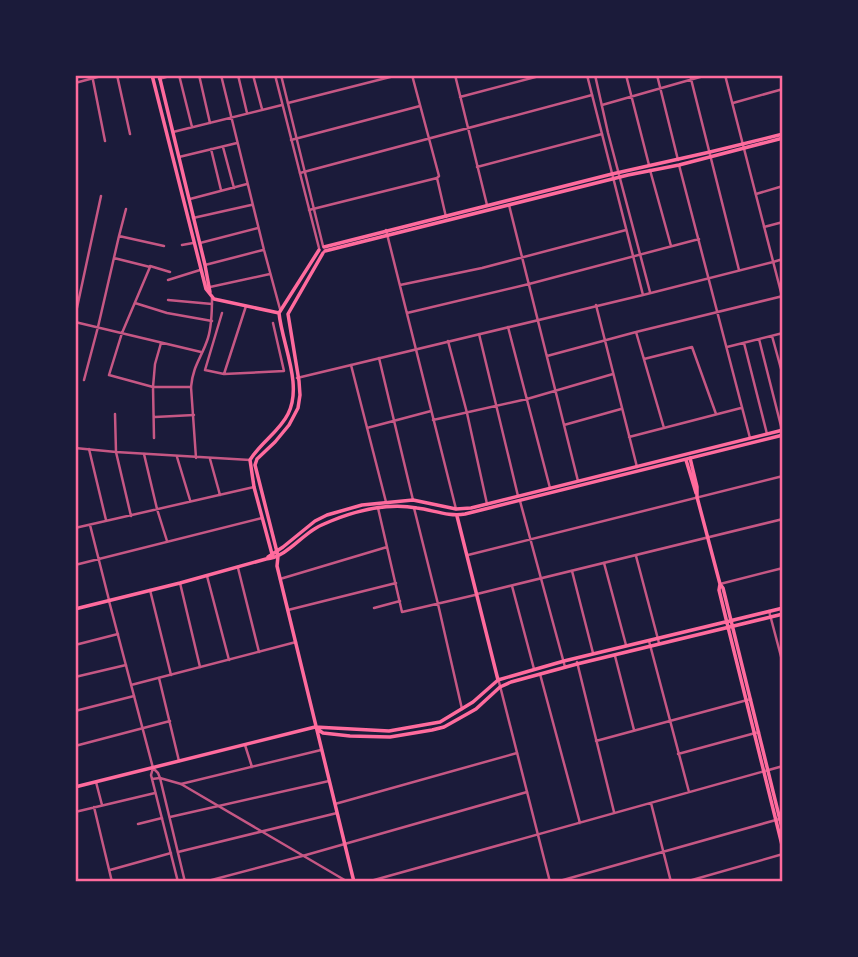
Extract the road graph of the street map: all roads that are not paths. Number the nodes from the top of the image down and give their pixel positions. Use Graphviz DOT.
graph roads {
  1 [pos="105,75"];
  2 [pos="117,75"];
  3 [pos="152,75"];
  4 [pos="173,75"];
  5 [pos="179,75"];
  6 [pos="199,75"];
  7 [pos="221,75"];
  8 [pos="238,75"];
  9 [pos="253,75"];
  10 [pos="275,75"];
  11 [pos="281,75"];
  12 [pos="398,75"];
  13 [pos="412,75"];
  14 [pos="455,75"];
  15 [pos="543,75"];
  16 [pos="587,75"];
  17 [pos="595,75"];
  18 [pos="626,75"];
  19 [pos="657,75"];
  20 [pos="707,75"];
  21 [pos="725,75"];
  22 [pos="92,77"];
  23 [pos="159,77"];
  24 [pos="691,77"];
  25 [pos="75,83"];
  26 [pos="660,88"];
  27 [pos="783,89"];
  28 [pos="592,95"];
  29 [pos="632,96"];
  30 [pos="460,97"];
  31 [pos="288,103"];
  32 [pos="733,103"];
  33 [pos="283,104"];
  34 [pos="602,104"];
  35 [pos="420,106"];
  36 [pos="262,109"];
  37 [pos="247,113"];
  38 [pos="231,117"];
  39 [pos="210,122"];
  40 [pos="192,127"];
  41 [pos="468,128"];
  42 [pos="173,132"];
  43 [pos="130,134"];
  44 [pos="602,134"];
  45 [pos="783,136"];
  46 [pos="296,138"];
  47 [pos="291,139"];
  48 [pos="429,139"];
  49 [pos="105,141"];
  50 [pos="238,143"];
  51 [pos="223,146"];
  52 [pos="744,146"];
  53 [pos="211,149"];
  54 [pos="710,154"];
  55 [pos="179,157"];
  56 [pos="679,162"];
  57 [pos="477,167"];
  58 [pos="650,167"];
  59 [pos="304,172"];
  60 [pos="299,173"];
  61 [pos="619,175"];
  62 [pos="613,177"];
  63 [pos="437,178"];
  64 [pos="247,184"];
  65 [pos="783,186"];
  66 [pos="234,188"];
  67 [pos="221,191"];
  68 [pos="756,194"];
  69 [pos="101,196"];
  70 [pos="189,199"];
  71 [pos="253,205"];
  72 [pos="487,205"];
  73 [pos="509,205"];
  74 [pos="126,209"];
  75 [pos="314,209"];
  76 [pos="309,210"];
  77 [pos="193,218"];
  78 [pos="447,218"];
  79 [pos="783,222"];
  80 [pos="764,227"];
  81 [pos="258,228"];
  82 [pos="386,230"];
  83 [pos="626,230"];
  84 [pos="119,236"];
  85 [pos="387,236"];
  86 [pos="699,239"];
  87 [pos="196,243"];
  88 [pos="182,245"];
  89 [pos="164,246"];
  90 [pos="671,246"];
  91 [pos="322,249"];
  92 [pos="264,250"];
  93 [pos="640,254"];
  94 [pos="633,256"];
  95 [pos="114,258"];
  96 [pos="522,258"];
  97 [pos="783,259"];
  98 [pos="773,262"];
  99 [pos="205,265"];
  100 [pos="150,266"];
  101 [pos="200,270"];
  102 [pos="740,270"];
  103 [pos="170,272"];
  104 [pos="270,274"];
  105 [pos="709,277"];
  106 [pos="167,280"];
  107 [pos="529,284"];
  108 [pos="400,285"];
  109 [pos="210,290"];
  110 [pos="650,293"];
  111 [pos="643,295"];
  112 [pos="782,297"];
  113 [pos="212,298"];
  114 [pos="168,300"];
  115 [pos="135,303"];
  116 [pos="212,304"];
  117 [pos="596,305"];
  118 [pos="246,306"];
  119 [pos="280,311"];
  120 [pos="718,312"];
  121 [pos="222,313"];
  122 [pos="407,313"];
  123 [pos="75,317"];
  124 [pos="537,319"];
  125 [pos="212,321"];
  126 [pos="75,322"];
  127 [pos="273,323"];
  128 [pos="98,327"];
  129 [pos="508,327"];
  130 [pos="636,332"];
  131 [pos="122,333"];
  132 [pos="783,333"];
  133 [pos="479,334"];
  134 [pos="772,336"];
  135 [pos="759,339"];
  136 [pos="605,340"];
  137 [pos="448,341"];
  138 [pos="161,343"];
  139 [pos="744,343"];
  140 [pos="727,347"];
  141 [pos="416,349"];
  142 [pos="202,352"];
  143 [pos="547,356"];
  144 [pos="379,358"];
  145 [pos="644,359"];
  146 [pos="351,365"];
  147 [pos="224,374"];
  148 [pos="613,374"];
  149 [pos="783,376"];
  150 [pos="299,377"];
  151 [pos="292,378"];
  152 [pos="84,380"];
  153 [pos="153,387"];
  154 [pos="191,387"];
  155 [pos="555,391"];
  156 [pos="527,399"];
  157 [pos="496,405"];
  158 [pos="622,408"];
  159 [pos="742,408"];
  160 [pos="431,411"];
  161 [pos="467,413"];
  162 [pos="115,414"];
  163 [pos="716,414"];
  164 [pos="194,415"];
  165 [pos="155,417"];
  166 [pos="433,420"];
  167 [pos="394,421"];
  168 [pos="564,425"];
  169 [pos="366,428"];
  170 [pos="664,428"];
  171 [pos="782,432"];
  172 [pos="767,434"];
  173 [pos="629,437"];
  174 [pos="154,438"];
  175 [pos="750,438"];
  176 [pos="75,447"];
  177 [pos="89,449"];
  178 [pos="116,452"];
  179 [pos="144,454"];
  180 [pos="177,457"];
  181 [pos="687,457"];
  182 [pos="196,458"];
  183 [pos="210,459"];
  184 [pos="250,460"];
  185 [pos="636,467"];
  186 [pos="783,475"];
  187 [pos="578,481"];
  188 [pos="254,487"];
  189 [pos="550,488"];
  190 [pos="219,495"];
  191 [pos="697,497"];
  192 [pos="519,498"];
  193 [pos="412,500"];
  194 [pos="191,501"];
  195 [pos="386,502"];
  196 [pos="487,504"];
  197 [pos="414,507"];
  198 [pos="378,508"];
  199 [pos="157,509"];
  200 [pos="456,509"];
  201 [pos="457,515"];
  202 [pos="131,516"];
  203 [pos="262,518"];
  204 [pos="783,519"];
  205 [pos="106,521"];
  206 [pos="90,525"];
  207 [pos="75,528"];
  208 [pos="708,538"];
  209 [pos="530,539"];
  210 [pos="167,541"];
  211 [pos="387,547"];
  212 [pos="468,555"];
  213 [pos="275,556"];
  214 [pos="636,556"];
  215 [pos="98,559"];
  216 [pos="604,563"];
  217 [pos="75,565"];
  218 [pos="238,568"];
  219 [pos="783,568"];
  220 [pos="572,571"];
  221 [pos="207,576"];
  222 [pos="280,579"];
  223 [pos="540,579"];
  224 [pos="180,583"];
  225 [pos="396,583"];
  226 [pos="720,584"];
  227 [pos="512,586"];
  228 [pos="150,590"];
  229 [pos="477,594"];
  230 [pos="109,601"];
  231 [pos="400,601"];
  232 [pos="439,604"];
  233 [pos="374,608"];
  234 [pos="783,608"];
  235 [pos="75,609"];
  236 [pos="288,610"];
  237 [pos="770,614"];
  238 [pos="783,614"];
  239 [pos="729,624"];
  240 [pos="118,634"];
  241 [pos="659,641"];
  242 [pos="296,642"];
  243 [pos="650,643"];
  244 [pos="75,645"];
  245 [pos="626,647"];
  246 [pos="259,652"];
  247 [pos="594,654"];
  248 [pos="615,654"];
  249 [pos="229,660"];
  250 [pos="577,661"];
  251 [pos="126,664"];
  252 [pos="565,664"];
  253 [pos="783,664"];
  254 [pos="200,667"];
  255 [pos="534,669"];
  256 [pos="540,673"];
  257 [pos="171,675"];
  258 [pos="75,677"];
  259 [pos="159,678"];
  260 [pos="498,680"];
  261 [pos="131,685"];
  262 [pos="500,687"];
  263 [pos="134,696"];
  264 [pos="749,700"];
  265 [pos="462,709"];
  266 [pos="75,711"];
  267 [pos="170,721"];
  268 [pos="670,721"];
  269 [pos="315,727"];
  270 [pos="142,728"];
  271 [pos="634,730"];
  272 [pos="757,732"];
  273 [pos="596,740"];
  274 [pos="245,745"];
  275 [pos="75,746"];
  276 [pos="321,750"];
  277 [pos="517,753"];
  278 [pos="678,754"];
  279 [pos="179,761"];
  280 [pos="783,766"];
  281 [pos="252,767"];
  282 [pos="153,768"];
  283 [pos="766,771"];
  284 [pos="160,778"];
  285 [pos="152,779"];
  286 [pos="329,781"];
  287 [pos="96,782"];
  288 [pos="181,784"];
  289 [pos="75,787"];
  290 [pos="527,792"];
  291 [pos="689,792"];
  292 [pos="155,793"];
  293 [pos="651,803"];
  294 [pos="335,804"];
  295 [pos="102,805"];
  296 [pos="218,806"];
  297 [pos="94,807"];
  298 [pos="75,812"];
  299 [pos="337,813"];
  300 [pos="614,813"];
  301 [pos="170,817"];
  302 [pos="162,818"];
  303 [pos="779,819"];
  304 [pos="580,823"];
  305 [pos="138,824"];
  306 [pos="263,831"];
  307 [pos="783,832"];
  308 [pos="538,834"];
  309 [pos="345,844"];
  310 [pos="664,851"];
  311 [pos="178,852"];
  312 [pos="783,852"];
  313 [pos="170,853"];
  314 [pos="306,855"];
  315 [pos="109,870"];
  316 [pos="347,881"];
  317 [pos="112,882"];
  318 [pos="178,882"];
  319 [pos="185,882"];
  320 [pos="204,882"];
  321 [pos="339,882"];
  322 [pos="354,882"];
  323 [pos="367,882"];
  324 [pos="550,882"];
  325 [pos="556,882"];
  326 [pos="671,882"];
  327 [pos="685,882"];
  1 -- 22 [label="street"];
  2 -- 43 [label="street"];
  3 -- 87 [label="main road"];
  4 -- 23 [label="street"];
  5 -- 40 [label="street"];
  6 -- 39 [label="street"];
  7 -- 38 [label="street"];
  8 -- 37 [label="street"];
  9 -- 36 [label="street"];
  10 -- 33 [label="street"];
  11 -- 31 [label="street"];
  12 -- 31 [label="street"];
  13 -- 35 [label="street"];
  14 -- 30 [label="street"];
  15 -- 30 [label="street"];
  16 -- 28 [label="street"];
  17 -- 34 [label="street"];
  18 -- 29 [label="street"];
  19 -- 26 [label="street"];
  20 -- 24 [label="street"];
  21 -- 32 [label="street"];
  22 -- 25 [label="street"];
  22 -- 49 [label="street"];
  23 -- 42 [label="main road"];
  24 -- 26 [label="street"];
  24 -- 54 [label="street"];
  26 -- 29 [label="street"];
  26 -- 56 [label="street"];
  27 -- 32 [label="street"];
  28 -- 41 [label="street"];
  28 -- 44 [label="street"];
  29 -- 34 [label="street"];
  29 -- 58 [label="street"];
  30 -- 41 [label="street"];
  31 -- 46 [label="street"];
  32 -- 52 [label="street"];
  33 -- 36 [label="street"];
  33 -- 47 [label="street"];
  34 -- 61 [label="street"];
  35 -- 46 [label="street"];
  35 -- 48 [label="street"];
  36 -- 37 [label="street"];
  37 -- 38 [label="street"];
  38 -- 39 [label="street"];
  38 -- 50 [label="street"];
  39 -- 40 [label="street"];
  40 -- 42 [label="street"];
  41 -- 48 [label="street"];
  41 -- 57 [label="street"];
  42 -- 55 [label="main road"];
  44 -- 57 [label="street"];
  44 -- 62 [label="street"];
  45 -- 52 [label="main road"];
  46 -- 47 [label="street"];
  46 -- 59 [label="street"];
  47 -- 60 [label="street"];
  48 -- 59 [label="street"];
  48 -- 63 [label="street"];
  50 -- 51 [label="street"];
  50 -- 64 [label="street"];
  51 -- 53 [label="street"];
  51 -- 66 [label="street"];
  52 -- 54 [label="main road"];
  52 -- 68 [label="street"];
  53 -- 55 [label="street"];
  53 -- 67 [label="street"];
  54 -- 56 [label="main road"];
  54 -- 102 [label="street"];
  55 -- 70 [label="main road"];
  56 -- 58 [label="main road"];
  56 -- 86 [label="street"];
  57 -- 72 [label="street"];
  58 -- 61 [label="main road"];
  58 -- 90 [label="street"];
  59 -- 60 [label="street"];
  59 -- 75 [label="street"];
  60 -- 76 [label="street"];
  61 -- 62 [label="main road"];
  61 -- 93 [label="street"];
  62 -- 72 [label="main road"];
  62 -- 73 [label="main road"];
  62 -- 83 [label="street"];
  63 -- 75 [label="street"];
  63 -- 78 [label="street"];
  64 -- 66 [label="street"];
  64 -- 71 [label="street"];
  65 -- 68 [label="street"];
  66 -- 67 [label="street"];
  67 -- 70 [label="street"];
  68 -- 80 [label="street"];
  69 -- 123 [label="street"];
  70 -- 77 [label="main road"];
  71 -- 77 [label="street"];
  71 -- 81 [label="street"];
  72 -- 78 [label="main road"];
  73 -- 78 [label="main road"];
  73 -- 96 [label="street"];
  74 -- 84 [label="street"];
  75 -- 76 [label="street"];
  75 -- 91 [label="street"];
  76 -- 91 [label="street"];
  77 -- 87 [label="main road"];
  78 -- 82 [label="main road"];
  78 -- 85 [label="main road"];
  79 -- 80 [label="street"];
  80 -- 98 [label="street"];
  81 -- 87 [label="street"];
  81 -- 92 [label="street"];
  82 -- 85 [label="street"];
  82 -- 91 [label="main road"];
  83 -- 94 [label="street"];
  83 -- 96 [label="street"];
  84 -- 89 [label="street"];
  84 -- 95 [label="street"];
  85 -- 91 [label="main road"];
  85 -- 108 [label="street"];
  86 -- 90 [label="street"];
  86 -- 105 [label="street"];
  87 -- 88 [label="street"];
  87 -- 99 [label="main road"];
  87 -- 101 [label="main road"];
  90 -- 93 [label="street"];
  91 -- 119 [label="main road"];
  91 -- 150 [label="main road"];
  92 -- 99 [label="street"];
  92 -- 104 [label="street"];
  93 -- 94 [label="street"];
  93 -- 110 [label="street"];
  94 -- 107 [label="street"];
  94 -- 111 [label="street"];
  95 -- 100 [label="street"];
  95 -- 128 [label="street"];
  96 -- 107 [label="street"];
  96 -- 108 [label="street"];
  97 -- 98 [label="street"];
  98 -- 102 [label="street"];
  98 -- 112 [label="street"];
  99 -- 109 [label="main road"];
  100 -- 103 [label="street"];
  100 -- 115 [label="street"];
  101 -- 106 [label="street"];
  101 -- 109 [label="main road"];
  102 -- 105 [label="street"];
  104 -- 109 [label="street"];
  104 -- 119 [label="street"];
  105 -- 110 [label="street"];
  105 -- 120 [label="street"];
  107 -- 122 [label="street"];
  107 -- 124 [label="street"];
  108 -- 122 [label="street"];
  109 -- 113 [label="main road"];
  110 -- 111 [label="street"];
  111 -- 117 [label="street"];
  112 -- 120 [label="street"];
  113 -- 116 [label="street"];
  113 -- 118 [label="main road"];
  114 -- 116 [label="street"];
  115 -- 125 [label="street"];
  115 -- 131 [label="street"];
  116 -- 125 [label="street"];
  117 -- 124 [label="street"];
  117 -- 136 [label="street"];
  118 -- 119 [label="main road"];
  118 -- 147 [label="street"];
  119 -- 151 [label="main road"];
  120 -- 130 [label="street"];
  120 -- 140 [label="street"];
  121 -- 147 [label="street"];
  122 -- 141 [label="street"];
  124 -- 129 [label="street"];
  124 -- 143 [label="street"];
  125 -- 142 [label="street"];
  126 -- 128 [label="street"];
  127 -- 147 [label="street"];
  128 -- 131 [label="street"];
  128 -- 152 [label="street"];
  129 -- 133 [label="street"];
  129 -- 156 [label="street"];
  130 -- 136 [label="street"];
  130 -- 145 [label="street"];
  131 -- 138 [label="street"];
  131 -- 153 [label="street"];
  132 -- 134 [label="street"];
  133 -- 137 [label="street"];
  133 -- 157 [label="street"];
  134 -- 135 [label="street"];
  134 -- 149 [label="street"];
  135 -- 139 [label="street"];
  135 -- 171 [label="street"];
  136 -- 143 [label="street"];
  136 -- 148 [label="street"];
  137 -- 141 [label="street"];
  137 -- 161 [label="street"];
  138 -- 142 [label="street"];
  138 -- 153 [label="street"];
  139 -- 140 [label="street"];
  139 -- 172 [label="street"];
  140 -- 159 [label="street"];
  141 -- 144 [label="street"];
  141 -- 160 [label="street"];
  142 -- 154 [label="street"];
  143 -- 155 [label="street"];
  144 -- 146 [label="street"];
  144 -- 167 [label="street"];
  145 -- 163 [label="street"];
  145 -- 170 [label="street"];
  146 -- 150 [label="street"];
  146 -- 169 [label="street"];
  148 -- 155 [label="street"];
  148 -- 158 [label="street"];
  150 -- 151 [label="street"];
  150 -- 213 [label="main road"];
  151 -- 184 [label="main road"];
  153 -- 154 [label="street"];
  153 -- 165 [label="street"];
  154 -- 164 [label="street"];
  155 -- 156 [label="street"];
  155 -- 168 [label="street"];
  156 -- 157 [label="street"];
  156 -- 189 [label="street"];
  157 -- 161 [label="street"];
  157 -- 192 [label="street"];
  158 -- 168 [label="street"];
  158 -- 173 [label="street"];
  159 -- 163 [label="street"];
  159 -- 175 [label="street"];
  160 -- 166 [label="street"];
  160 -- 167 [label="street"];
  161 -- 166 [label="street"];
  161 -- 196 [label="street"];
  162 -- 178 [label="street"];
  163 -- 170 [label="street"];
  164 -- 165 [label="street"];
  164 -- 182 [label="street"];
  165 -- 174 [label="street"];
  166 -- 200 [label="street"];
  167 -- 169 [label="street"];
  167 -- 193 [label="street"];
  168 -- 187 [label="street"];
  169 -- 195 [label="street"];
  170 -- 173 [label="street"];
  171 -- 172 [label="main road"];
  171 -- 181 [label="main road"];
  172 -- 175 [label="main road"];
  173 -- 185 [label="street"];
  175 -- 181 [label="main road"];
  176 -- 177 [label="street"];
  177 -- 178 [label="street"];
  177 -- 205 [label="street"];
  178 -- 179 [label="street"];
  178 -- 202 [label="street"];
  179 -- 180 [label="street"];
  179 -- 199 [label="street"];
  180 -- 182 [label="street"];
  180 -- 194 [label="street"];
  181 -- 185 [label="main road"];
  181 -- 191 [label="main road"];
  181 -- 192 [label="main road"];
  182 -- 183 [label="street"];
  183 -- 184 [label="street"];
  183 -- 190 [label="street"];
  184 -- 188 [label="main road"];
  185 -- 187 [label="main road"];
  186 -- 191 [label="street"];
  187 -- 189 [label="main road"];
  188 -- 190 [label="street"];
  188 -- 203 [label="main road"];
  189 -- 192 [label="main road"];
  190 -- 194 [label="street"];
  191 -- 208 [label="main road"];
  191 -- 209 [label="street"];
  192 -- 196 [label="main road"];
  192 -- 201 [label="main road"];
  192 -- 209 [label="street"];
  193 -- 195 [label="main road"];
  193 -- 200 [label="main road"];
  194 -- 199 [label="street"];
  195 -- 213 [label="main road"];
  196 -- 200 [label="main road"];
  197 -- 198 [label="main road"];
  197 -- 201 [label="main road"];
  197 -- 232 [label="street"];
  198 -- 211 [label="street"];
  198 -- 213 [label="main road"];
  199 -- 202 [label="street"];
  199 -- 210 [label="street"];
  200 -- 201 [label="main road"];
  201 -- 212 [label="main road"];
  202 -- 205 [label="street"];
  203 -- 210 [label="street"];
  203 -- 213 [label="main road"];
  204 -- 208 [label="street"];
  205 -- 206 [label="street"];
  206 -- 207 [label="street"];
  206 -- 215 [label="street"];
  208 -- 214 [label="street"];
  208 -- 226 [label="main road"];
  209 -- 212 [label="street"];
  209 -- 223 [label="street"];
  210 -- 215 [label="street"];
  211 -- 222 [label="street"];
  211 -- 225 [label="street"];
  212 -- 229 [label="main road"];
  213 -- 218 [label="main road"];
  213 -- 222 [label="main road"];
  214 -- 216 [label="street"];
  214 -- 241 [label="street"];
  215 -- 217 [label="street"];
  215 -- 230 [label="street"];
  216 -- 220 [label="street"];
  216 -- 245 [label="street"];
  218 -- 221 [label="main road"];
  218 -- 246 [label="street"];
  219 -- 226 [label="street"];
  220 -- 223 [label="street"];
  220 -- 247 [label="street"];
  221 -- 224 [label="main road"];
  221 -- 249 [label="street"];
  222 -- 236 [label="main road"];
  223 -- 227 [label="street"];
  223 -- 252 [label="street"];
  224 -- 228 [label="main road"];
  224 -- 254 [label="street"];
  225 -- 231 [label="street"];
  225 -- 236 [label="street"];
  226 -- 239 [label="main road"];
  227 -- 229 [label="street"];
  227 -- 255 [label="street"];
  228 -- 230 [label="main road"];
  228 -- 257 [label="street"];
  229 -- 232 [label="street"];
  229 -- 260 [label="main road"];
  230 -- 235 [label="main road"];
  230 -- 240 [label="street"];
  231 -- 232 [label="street"];
  231 -- 233 [label="street"];
  232 -- 265 [label="street"];
  234 -- 237 [label="main road"];
  236 -- 242 [label="main road"];
  237 -- 238 [label="main road"];
  237 -- 239 [label="main road"];
  237 -- 253 [label="street"];
  239 -- 241 [label="main road"];
  239 -- 264 [label="main road"];
  240 -- 244 [label="street"];
  240 -- 251 [label="street"];
  241 -- 243 [label="main road"];
  242 -- 246 [label="street"];
  242 -- 269 [label="main road"];
  243 -- 245 [label="main road"];
  243 -- 248 [label="main road"];
  243 -- 268 [label="street"];
  245 -- 247 [label="main road"];
  246 -- 249 [label="street"];
  247 -- 250 [label="main road"];
  248 -- 250 [label="main road"];
  248 -- 271 [label="street"];
  249 -- 254 [label="street"];
  250 -- 252 [label="main road"];
  250 -- 273 [label="street"];
  251 -- 258 [label="street"];
  251 -- 261 [label="street"];
  252 -- 255 [label="main road"];
  252 -- 256 [label="main road"];
  254 -- 257 [label="street"];
  255 -- 260 [label="main road"];
  256 -- 262 [label="main road"];
  256 -- 304 [label="street"];
  257 -- 259 [label="street"];
  259 -- 261 [label="street"];
  259 -- 267 [label="street"];
  260 -- 262 [label="street"];
  260 -- 265 [label="main road"];
  261 -- 263 [label="street"];
  262 -- 269 [label="main road"];
  262 -- 277 [label="street"];
  263 -- 266 [label="street"];
  263 -- 270 [label="street"];
  264 -- 268 [label="street"];
  264 -- 272 [label="main road"];
  265 -- 269 [label="main road"];
  267 -- 270 [label="street"];
  267 -- 279 [label="street"];
  268 -- 271 [label="street"];
  268 -- 278 [label="street"];
  269 -- 274 [label="main road"];
  269 -- 276 [label="main road"];
  270 -- 275 [label="street"];
  270 -- 282 [label="street"];
  271 -- 273 [label="street"];
  272 -- 278 [label="street"];
  272 -- 283 [label="main road"];
  273 -- 300 [label="street"];
  274 -- 279 [label="main road"];
  274 -- 281 [label="street"];
  276 -- 281 [label="street"];
  276 -- 286 [label="main road"];
  277 -- 290 [label="street"];
  277 -- 294 [label="street"];
  278 -- 291 [label="street"];
  279 -- 282 [label="main road"];
  280 -- 283 [label="street"];
  281 -- 288 [label="street"];
  282 -- 284 [label="street"];
  282 -- 285 [label="street"];
  282 -- 287 [label="main road"];
  283 -- 291 [label="street"];
  283 -- 303 [label="main road"];
  284 -- 285 [label="street"];
  284 -- 288 [label="street"];
  284 -- 301 [label="street"];
  285 -- 292 [label="street"];
  286 -- 294 [label="main road"];
  286 -- 296 [label="street"];
  287 -- 289 [label="main road"];
  287 -- 295 [label="street"];
  288 -- 296 [label="street"];
  290 -- 308 [label="street"];
  290 -- 309 [label="street"];
  291 -- 293 [label="street"];
  292 -- 295 [label="street"];
  292 -- 302 [label="street"];
  293 -- 300 [label="street"];
  293 -- 310 [label="street"];
  294 -- 299 [label="main road"];
  295 -- 297 [label="street"];
  296 -- 301 [label="street"];
  296 -- 306 [label="street"];
  297 -- 298 [label="street"];
  297 -- 315 [label="street"];
  299 -- 306 [label="street"];
  299 -- 309 [label="main road"];
  300 -- 304 [label="street"];
  301 -- 311 [label="street"];
  302 -- 305 [label="street"];
  302 -- 313 [label="street"];
  303 -- 307 [label="main road"];
  303 -- 310 [label="street"];
  303 -- 312 [label="main road"];
  304 -- 308 [label="street"];
  306 -- 311 [label="street"];
  306 -- 314 [label="street"];
  308 -- 323 [label="street"];
  308 -- 324 [label="street"];
  309 -- 314 [label="street"];
  309 -- 322 [label="main road"];
  310 -- 325 [label="street"];
  310 -- 326 [label="street"];
  311 -- 319 [label="street"];
  312 -- 327 [label="street"];
  313 -- 315 [label="street"];
  313 -- 318 [label="street"];
  314 -- 316 [label="street"];
  314 -- 320 [label="street"];
  315 -- 317 [label="street"];
  316 -- 321 [label="street"];
}
